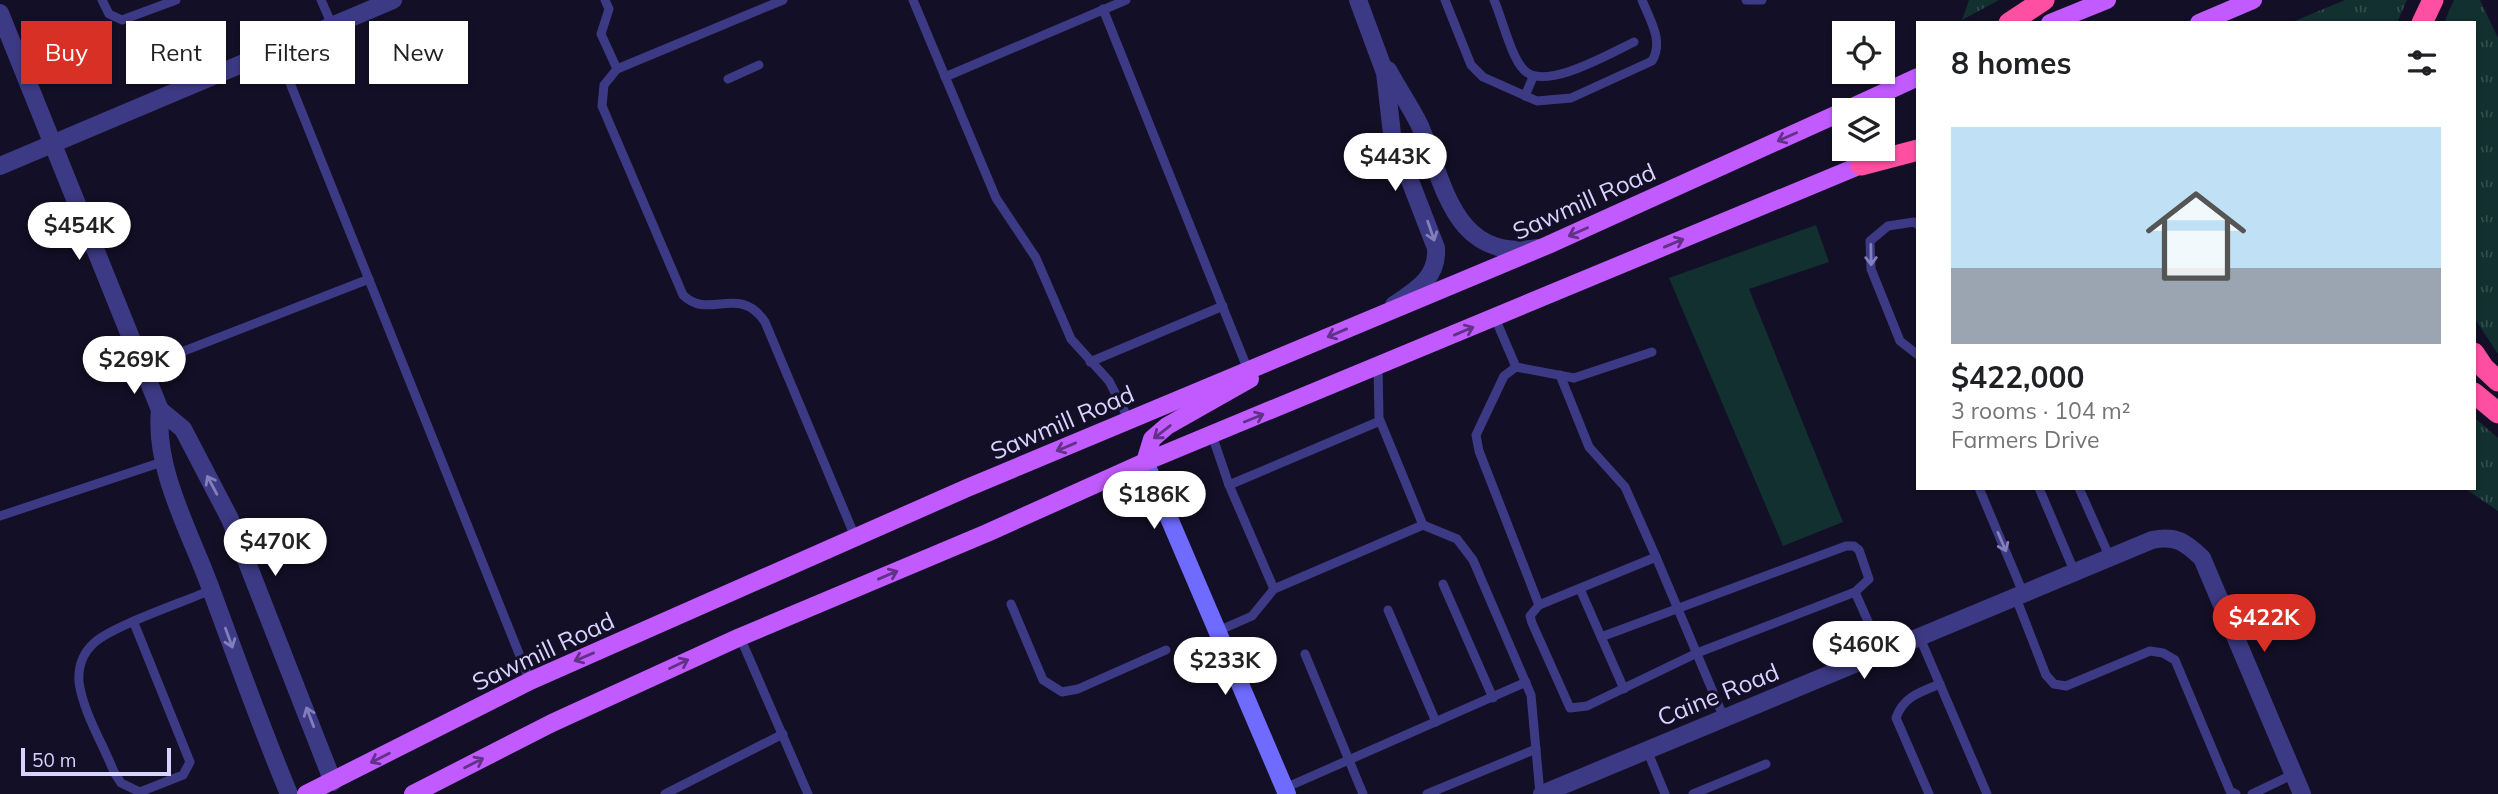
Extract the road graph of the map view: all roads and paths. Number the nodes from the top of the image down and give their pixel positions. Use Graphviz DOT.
graph roads {
  1 [pos="102,0"];
  2 [pos="176,0"];
  3 [pos="321,0"];
  4 [pos="393,0"];
  5 [pos="605,0"];
  6 [pos="783,0"];
  7 [pos="913,0"];
  8 [pos="1126,0"];
  9 [pos="1358,0"];
  10 [pos="1445,0"];
  11 [pos="1494,0"];
  12 [pos="1642,0"];
  13 [pos="1746,0"];
  14 [pos="1762,0"];
  15 [pos="2044,0"];
  16 [pos="2107,0"];
  17 [pos="2253,0"];
  18 [pos="2433,0"];
  19 [pos="1103,9"];
  20 [pos="0,13"];
  21 [pos="330,21"];
  22 [pos="342,21"];
  23 [pos="2013,21"];
  24 [pos="2055,21"];
  25 [pos="2204,21"];
  26 [pos="2423,21"];
  27 [pos="1634,42"];
  28 [pos="1378,50"];
  29 [pos="240,63"];
  30 [pos="759,65"];
  31 [pos="617,69"];
  32 [pos="945,77"];
  33 [pos="1533,77"];
  34 [pos="1916,78"];
  35 [pos="728,79"];
  36 [pos="290,84"];
  37 [pos="1525,96"];
  38 [pos="1873,98"];
  39 [pos="1832,117"];
  40 [pos="1916,142"];
  41 [pos="52,143"];
  42 [pos="1916,151"];
  43 [pos="1861,165"];
  44 [pos="0,166"];
  45 [pos="1916,224"];
  46 [pos="1548,246"];
  47 [pos="369,279"];
  48 [pos="1223,306"];
  49 [pos="1495,318"];
  50 [pos="1370,319"];
  51 [pos="1304,346"];
  52 [pos="1652,352"];
  53 [pos="1916,353"];
  54 [pos="2476,356"];
  55 [pos="1090,362"];
  56 [pos="143,367"];
  57 [pos="1378,367"];
  58 [pos="1516,367"];
  59 [pos="1248,370"];
  60 [pos="1560,375"];
  61 [pos="2498,381"];
  62 [pos="2476,395"];
  63 [pos="160,410"];
  64 [pos="2498,413"];
  65 [pos="1129,420"];
  66 [pos="1380,421"];
  67 [pos="1212,435"];
  68 [pos="165,461"];
  69 [pos="1145,462"];
  70 [pos="1229,485"];
  71 [pos="1980,490"];
  72 [pos="2040,490"];
  73 [pos="2080,490"];
  74 [pos="0,516"];
  75 [pos="1423,525"];
  76 [pos="856,539"];
  77 [pos="1656,557"];
  78 [pos="2110,558"];
  79 [pos="2075,573"];
  80 [pos="1443,584"];
  81 [pos="1274,589"];
  82 [pos="1580,589"];
  83 [pos="211,590"];
  84 [pos="1855,592"];
  85 [pos="2020,597"];
  86 [pos="1011,604"];
  87 [pos="1539,605"];
  88 [pos="1678,609"];
  89 [pos="1388,610"];
  90 [pos="134,623"];
  91 [pos="1218,631"];
  92 [pos="740,637"];
  93 [pos="1601,637"];
  94 [pos="1920,638"];
  95 [pos="1166,650"];
  96 [pos="1697,653"];
  97 [pos="1882,653"];
  98 [pos="1305,654"];
  99 [pos="530,681"];
  100 [pos="1526,682"];
  101 [pos="1940,684"];
  102 [pos="1624,689"];
  103 [pos="1493,698"];
  104 [pos="1724,718"];
  105 [pos="1436,722"];
  106 [pos="783,734"];
  107 [pos="1536,750"];
  108 [pos="1647,750"];
  109 [pos="1349,760"];
  110 [pos="1766,764"];
  111 [pos="2294,774"];
  112 [pos="336,788"];
  113 [pos="1286,791"];
  114 [pos="146,792"];
  115 [pos="289,794"];
  116 [pos="306,794"];
  117 [pos="413,794"];
  118 [pos="665,794"];
  119 [pos="808,794"];
  120 [pos="1363,794"];
  121 [pos="1427,794"];
  122 [pos="1541,794"];
  123 [pos="1665,794"];
  124 [pos="1693,794"];
  125 [pos="1929,794"];
  126 [pos="1987,794"];
  127 [pos="2236,794"];
  128 [pos="2252,794"];
  129 [pos="2302,794"];
  1 -- 2 [label="lane"];
  3 -- 21 [label="lane"];
  4 -- 22 [label="street"];
  5 -- 31 [label="lane"];
  6 -- 31 [label="lane"];
  7 -- 32 [label="lane"];
  8 -- 19 [label="lane"];
  9 -- 28 [label="street"];
  10 -- 37 [label="lane"];
  11 -- 33 [label="lane"];
  12 -- 37 [label="lane"];
  13 -- 14 [label="lane"];
  15 -- 23 [label="highway"];
  16 -- 24 [label="main road"];
  17 -- 25 [label="main road"];
  18 -- 26 [label="highway"];
  19 -- 32 [label="lane"];
  19 -- 48 [label="lane"];
  20 -- 41 [label="street"];
  27 -- 33 [label="lane"];
  28 -- 46 [label="street"];
  28 -- 50 [label="street, one-way"];
  29 -- 41 [label="street"];
  30 -- 35 [label="lane"];
  31 -- 76 [label="lane"];
  32 -- 55 [label="lane"];
  33 -- 37 [label="lane"];
  34 -- 38 [label="main road, Sawmill Road"];
  36 -- 47 [label="lane"];
  39 -- 46 [label="main road, Sawmill Road, one-way"];
  40 -- 43 [label="main road"];
  41 -- 44 [label="street"];
  41 -- 56 [label="street"];
  42 -- 43 [label="highway"];
  49 -- 43 [label="main road, one-way"];
  45 -- 53 [label="lane, one-way"];
  46 -- 50 [label="main road, Sawmill Road"];
  47 -- 56 [label="lane"];
  47 -- 99 [label="lane"];
  48 -- 55 [label="lane"];
  48 -- 59 [label="lane"];
  57 -- 49 [label="main road, one-way"];
  49 -- 58 [label="lane"];
  50 -- 51 [label="main road, Sawmill Road, one-way"];
  51 -- 59 [label="main road, Sawmill Road"];
  51 -- 69 [label="main road, one-way"];
  52 -- 60 [label="lane"];
  54 -- 61 [label="highway"];
  55 -- 65 [label="lane"];
  56 -- 63 [label="street"];
  57 -- 66 [label="lane"];
  67 -- 57 [label="main road, one-way"];
  58 -- 60 [label="lane"];
  58 -- 87 [label="lane"];
  59 -- 65 [label="main road, Sawmill Road"];
  60 -- 77 [label="lane"];
  62 -- 64 [label="highway"];
  63 -- 68 [label="street"];
  112 -- 63 [label="street, one-way"];
  65 -- 76 [label="main road, Sawmill Road, one-way"];
  66 -- 70 [label="lane"];
  66 -- 75 [label="lane"];
  67 -- 69 [label="main road"];
  67 -- 70 [label="lane"];
  68 -- 74 [label="lane"];
  68 -- 83 [label="street"];
  69 -- 91 [label="main road"];
  92 -- 69 [label="main road, one-way"];
  70 -- 81 [label="lane"];
  71 -- 85 [label="lane, one-way"];
  72 -- 79 [label="lane"];
  73 -- 78 [label="lane"];
  75 -- 81 [label="lane"];
  75 -- 100 [label="lane"];
  76 -- 99 [label="main road, Sawmill Road, one-way"];
  77 -- 82 [label="lane"];
  77 -- 88 [label="lane"];
  78 -- 79 [label="street, Caine Road"];
  78 -- 111 [label="street, Caine Road"];
  79 -- 85 [label="street, Caine Road"];
  80 -- 103 [label="lane"];
  81 -- 91 [label="lane"];
  82 -- 87 [label="lane"];
  82 -- 93 [label="lane"];
  83 -- 90 [label="lane"];
  83 -- 115 [label="street, one-way"];
  84 -- 88 [label="lane"];
  84 -- 96 [label="lane"];
  84 -- 97 [label="lane"];
  85 -- 94 [label="street, Caine Road"];
  85 -- 127 [label="lane"];
  86 -- 95 [label="lane"];
  87 -- 102 [label="lane"];
  88 -- 93 [label="lane"];
  88 -- 96 [label="lane"];
  89 -- 105 [label="lane"];
  90 -- 114 [label="lane"];
  90 -- 114 [label="lane"];
  91 -- 113 [label="main road"];
  92 -- 106 [label="lane"];
  117 -- 92 [label="main road, one-way"];
  93 -- 102 [label="lane"];
  94 -- 97 [label="street, Caine Road"];
  94 -- 101 [label="lane"];
  96 -- 102 [label="lane"];
  96 -- 104 [label="lane"];
  97 -- 104 [label="street, Caine Road"];
  98 -- 109 [label="lane"];
  99 -- 112 [label="main road, Sawmill Road, one-way"];
  100 -- 103 [label="lane"];
  100 -- 107 [label="lane"];
  101 -- 125 [label="lane"];
  101 -- 126 [label="lane"];
  103 -- 105 [label="lane"];
  104 -- 108 [label="street, Caine Road"];
  105 -- 109 [label="lane"];
  106 -- 118 [label="lane"];
  106 -- 119 [label="lane"];
  107 -- 121 [label="lane"];
  107 -- 122 [label="lane"];
  108 -- 122 [label="street, Caine Road"];
  108 -- 123 [label="lane"];
  109 -- 113 [label="lane"];
  109 -- 120 [label="lane"];
  110 -- 124 [label="lane"];
  111 -- 128 [label="lane"];
  111 -- 129 [label="street"];
  112 -- 116 [label="main road, Sawmill Road"];
}
